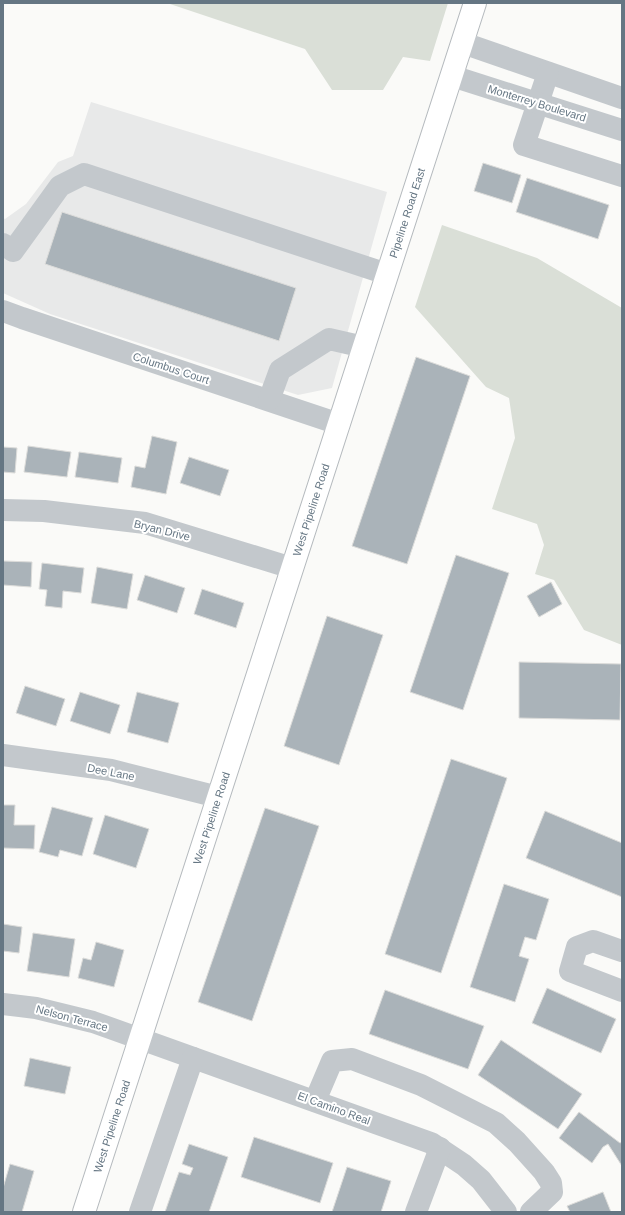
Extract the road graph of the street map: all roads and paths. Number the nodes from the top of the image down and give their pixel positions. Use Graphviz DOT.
graph roads {
  1 [pos="475,3"];
  2 [pos="462,43"];
  3 [pos="548,73"];
  4 [pos="452,76"];
  5 [pos="622,98"];
  6 [pos="538,103"];
  7 [pos="622,130"];
  8 [pos="622,176"];
  9 [pos="3,244"];
  10 [pos="387,274"];
  11 [pos="3,311"];
  12 [pos="364,347"];
  13 [pos="269,400"];
  14 [pos="339,424"];
  15 [pos="3,510"];
  16 [pos="292,568"];
  17 [pos="3,755"];
  18 [pos="218,797"];
  19 [pos="622,952"];
  20 [pos="622,991"];
  21 [pos="3,1004"];
  22 [pos="140,1039"];
  23 [pos="193,1058"];
  24 [pos="315,1101"];
  25 [pos="440,1148"];
  26 [pos="84,1212"];
  27 [pos="140,1212"];
  28 [pos="416,1212"];
  29 [pos="506,1212"];
  30 [pos="531,1212"];
  1 -- 2 [label="main road, Pipeline Road East"];
  2 -- 3 [label="street"];
  2 -- 4 [label="main road, Pipeline Road East"];
  3 -- 5 [label="street"];
  3 -- 6 [label="street"];
  4 -- 6 [label="street, Monterrey Boulevard"];
  4 -- 10 [label="main road, Pipeline Road East"];
  6 -- 7 [label="street, Monterrey Boulevard"];
  6 -- 8 [label="street"];
  9 -- 10 [label="street"];
  10 -- 12 [label="main road, Pipeline Road East"];
  11 -- 13 [label="street, Columbus Court"];
  12 -- 13 [label="street"];
  12 -- 14 [label="main road, Pipeline Road East"];
  13 -- 14 [label="street, Columbus Court"];
  14 -- 16 [label="main road, West Pipeline Road"];
  15 -- 16 [label="street, Bryan Drive"];
  16 -- 18 [label="main road, West Pipeline Road"];
  17 -- 18 [label="street, Dee Lane"];
  18 -- 22 [label="main road, West Pipeline Road"];
  19 -- 20 [label="street"];
  21 -- 22 [label="street, Nelson Terrace"];
  22 -- 23 [label="street, El Camino Real"];
  22 -- 26 [label="main road, West Pipeline Road"];
  23 -- 24 [label="street, El Camino Real"];
  23 -- 27 [label="street"];
  24 -- 25 [label="street, El Camino Real"];
  24 -- 30 [label="street"];
  25 -- 28 [label="street"];
  25 -- 29 [label="street, El Camino Real"];
}
